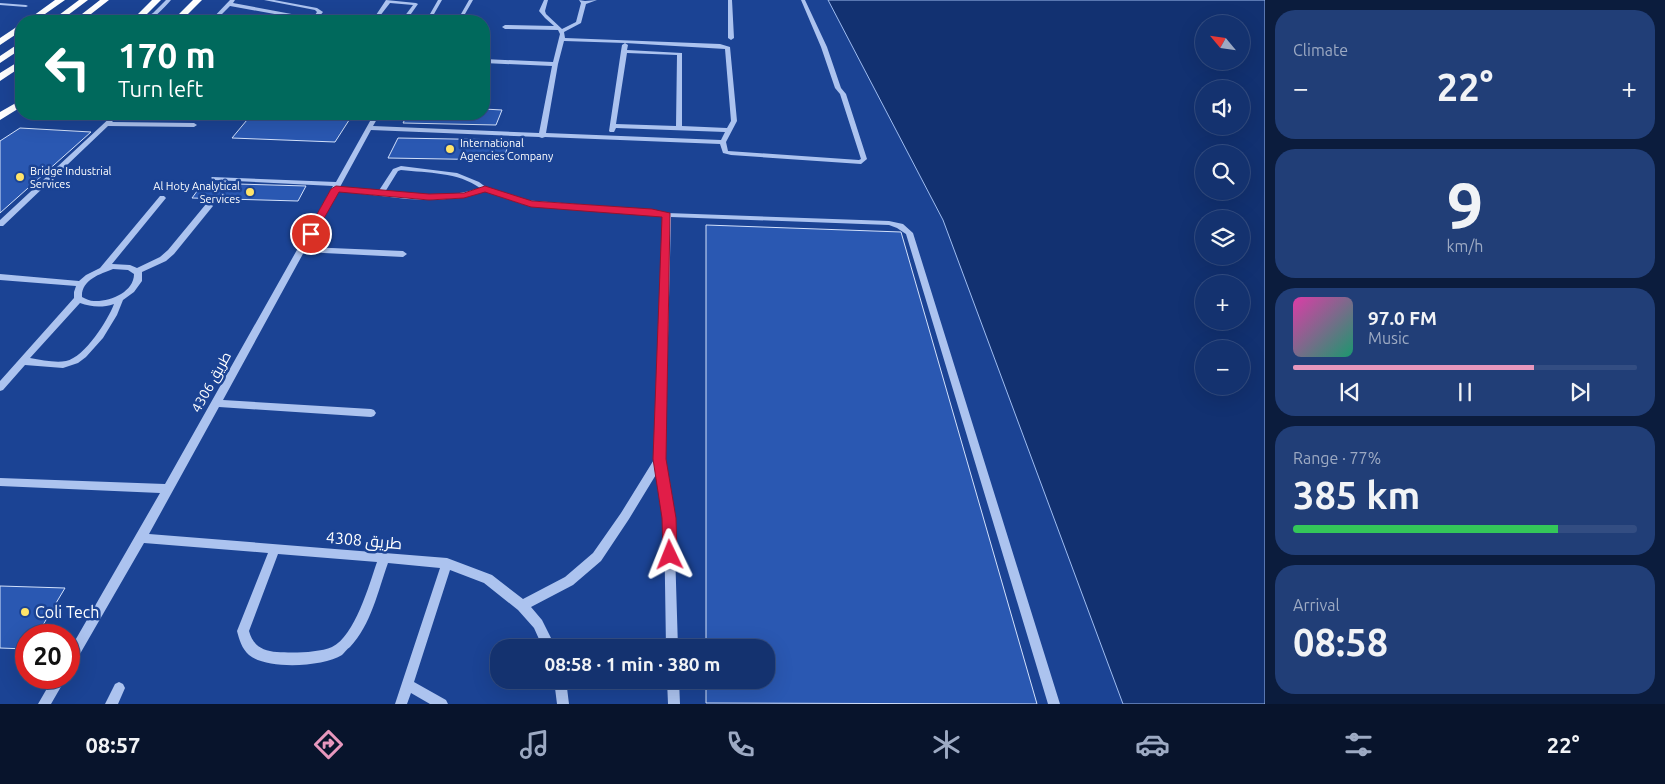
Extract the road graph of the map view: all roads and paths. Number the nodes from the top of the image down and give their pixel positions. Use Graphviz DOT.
graph roads {
  1 [pos="61,0"];
  2 [pos="84,0"];
  3 [pos="105,0"];
  4 [pos="157,0"];
  5 [pos="170,0"];
  6 [pos="198,0"];
  7 [pos="266,0"];
  8 [pos="440,0"];
  9 [pos="471,0"];
  10 [pos="546,0"];
  11 [pos="595,0"];
  12 [pos="730,0"];
  13 [pos="803,0"];
  14 [pos="388,1"];
  15 [pos="583,1"];
  16 [pos="232,2"];
  17 [pos="0,4"];
  18 [pos="26,6"];
  19 [pos="303,6"];
  20 [pos="39,15"];
  21 [pos="63,15"];
  22 [pos="85,15"];
  23 [pos="141,15"];
  24 [pos="153,15"];
  25 [pos="182,15"];
  26 [pos="218,15"];
  27 [pos="290,15"];
  28 [pos="317,15"];
  29 [pos="379,15"];
  30 [pos="408,15"];
  31 [pos="431,15"];
  32 [pos="462,15"];
  33 [pos="505,27"];
  34 [pos="561,30"];
  35 [pos="15,31"];
  36 [pos="731,38"];
  37 [pos="561,39"];
  38 [pos="0,42"];
  39 [pos="626,42"];
  40 [pos="15,49"];
  41 [pos="624,51"];
  42 [pos="0,60"];
  43 [pos="490,61"];
  44 [pos="555,64"];
  45 [pos="15,67"];
  46 [pos="0,78"];
  47 [pos="15,107"];
  48 [pos="15,112"];
  49 [pos="0,117"];
  50 [pos="111,120"];
  51 [pos="374,120"];
  52 [pos="0,121"];
  53 [pos="107,124"];
  54 [pos="194,125"];
  55 [pos="613,126"];
  56 [pos="370,128"];
  57 [pos="679,128"];
  58 [pos="729,130"];
  59 [pos="542,136"];
  60 [pos="611,136"];
  61 [pos="723,142"];
  62 [pos="214,178"];
  63 [pos="337,186"];
  64 [pos="485,189"];
  65 [pos="380,194"];
  66 [pos="162,198"];
  67 [pos="208,206"];
  68 [pos="667,215"];
  69 [pos="0,224"];
  70 [pos="302,249"];
  71 [pos="403,254"];
  72 [pos="102,270"];
  73 [pos="138,271"];
  74 [pos="0,277"];
  75 [pos="80,284"];
  76 [pos="119,299"];
  77 [pos="78,300"];
  78 [pos="22,361"];
  79 [pos="0,386"];
  80 [pos="217,403"];
  81 [pos="371,413"];
  82 [pos="660,459"];
  83 [pos="0,482"];
  84 [pos="168,489"];
  85 [pos="141,538"];
  86 [pos="276,549"];
  87 [pos="384,558"];
  88 [pos="447,563"];
  89 [pos="522,606"];
  90 [pos="546,639"];
  91 [pos="672,639"];
  92 [pos="80,643"];
  93 [pos="408,685"];
  94 [pos="119,688"];
  95 [pos="53,689"];
  96 [pos="561,689"];
  97 [pos="673,689"];
  98 [pos="44,704"];
  99 [pos="111,704"];
  100 [pos="401,704"];
  101 [pos="442,704"];
  102 [pos="563,704"];
  103 [pos="674,704"];
  104 [pos="1054,704"];
  1 -- 20 [label="highway"];
  2 -- 21 [label="highway"];
  3 -- 22 [label="highway"];
  4 -- 23 [label="highway"];
  5 -- 24 [label="street"];
  6 -- 25 [label="highway"];
  7 -- 19 [label="street"];
  8 -- 31 [label="street"];
  9 -- 32 [label="street"];
  10 -- 34 [label="street"];
  11 -- 15 [label="street"];
  12 -- 36 [label="street"];
  13 -- 61 [label="street"];
  14 -- 29 [label="street"];
  14 -- 30 [label="street"];
  15 -- 34 [label="street"];
  16 -- 26 [label="street"];
  16 -- 27 [label="street"];
  17 -- 18 [label="street"];
  19 -- 27 [label="street"];
  19 -- 28 [label="street"];
  33 -- 34 [label="street"];
  34 -- 37 [label="street"];
  35 -- 38 [label="highway"];
  37 -- 39 [label="street"];
  37 -- 44 [label="street"];
  39 -- 41 [label="street"];
  39 -- 58 [label="street"];
  40 -- 42 [label="highway"];
  41 -- 55 [label="street"];
  41 -- 57 [label="street"];
  43 -- 44 [label="street"];
  44 -- 59 [label="street"];
  45 -- 46 [label="highway"];
  47 -- 49 [label="highway"];
  48 -- 52 [label="highway"];
  50 -- 53 [label="street"];
  51 -- 56 [label="street, طريق 4306"];
  53 -- 54 [label="street"];
  53 -- 69 [label="street"];
  55 -- 57 [label="street"];
  55 -- 60 [label="street"];
  56 -- 59 [label="street"];
  56 -- 63 [label="street, طريق 4306"];
  57 -- 58 [label="street"];
  58 -- 61 [label="street"];
  59 -- 60 [label="street"];
  60 -- 61 [label="street"];
  62 -- 63 [label="street"];
  63 -- 65 [label="street"];
  63 -- 70 [label="street, طريق 4306"];
  64 -- 65 [label="street"];
  64 -- 65 [label="street"];
  64 -- 68 [label="street"];
  66 -- 72 [label="street"];
  67 -- 73 [label="street"];
  68 -- 82 [label="street"];
  68 -- 104 [label="street"];
  70 -- 71 [label="street"];
  70 -- 80 [label="street, طريق 4306"];
  72 -- 73 [label="street"];
  72 -- 75 [label="street"];
  73 -- 76 [label="street"];
  74 -- 75 [label="street"];
  75 -- 77 [label="street"];
  76 -- 77 [label="street"];
  76 -- 78 [label="street"];
  77 -- 78 [label="street"];
  78 -- 79 [label="street"];
  80 -- 81 [label="street"];
  80 -- 84 [label="street, طريق 4306"];
  82 -- 89 [label="street"];
  82 -- 91 [label="street"];
  83 -- 84 [label="street"];
  84 -- 85 [label="street, طريق 4306"];
  85 -- 86 [label="street, طريق 4308"];
  85 -- 92 [label="street, طريق 4306"];
  86 -- 87 [label="street, طريق 4308"];
  86 -- 87 [label="street"];
  87 -- 88 [label="street, طريق 4308"];
  88 -- 89 [label="street, طريق 4308"];
  88 -- 93 [label="street"];
  89 -- 90 [label="street, طريق 4308"];
  93 -- 100 [label="street"];
  93 -- 101 [label="street"];
  94 -- 99 [label="street"];
  95 -- 98 [label="street"];
  96 -- 102 [label="street"];
  97 -- 103 [label="street"];
}
